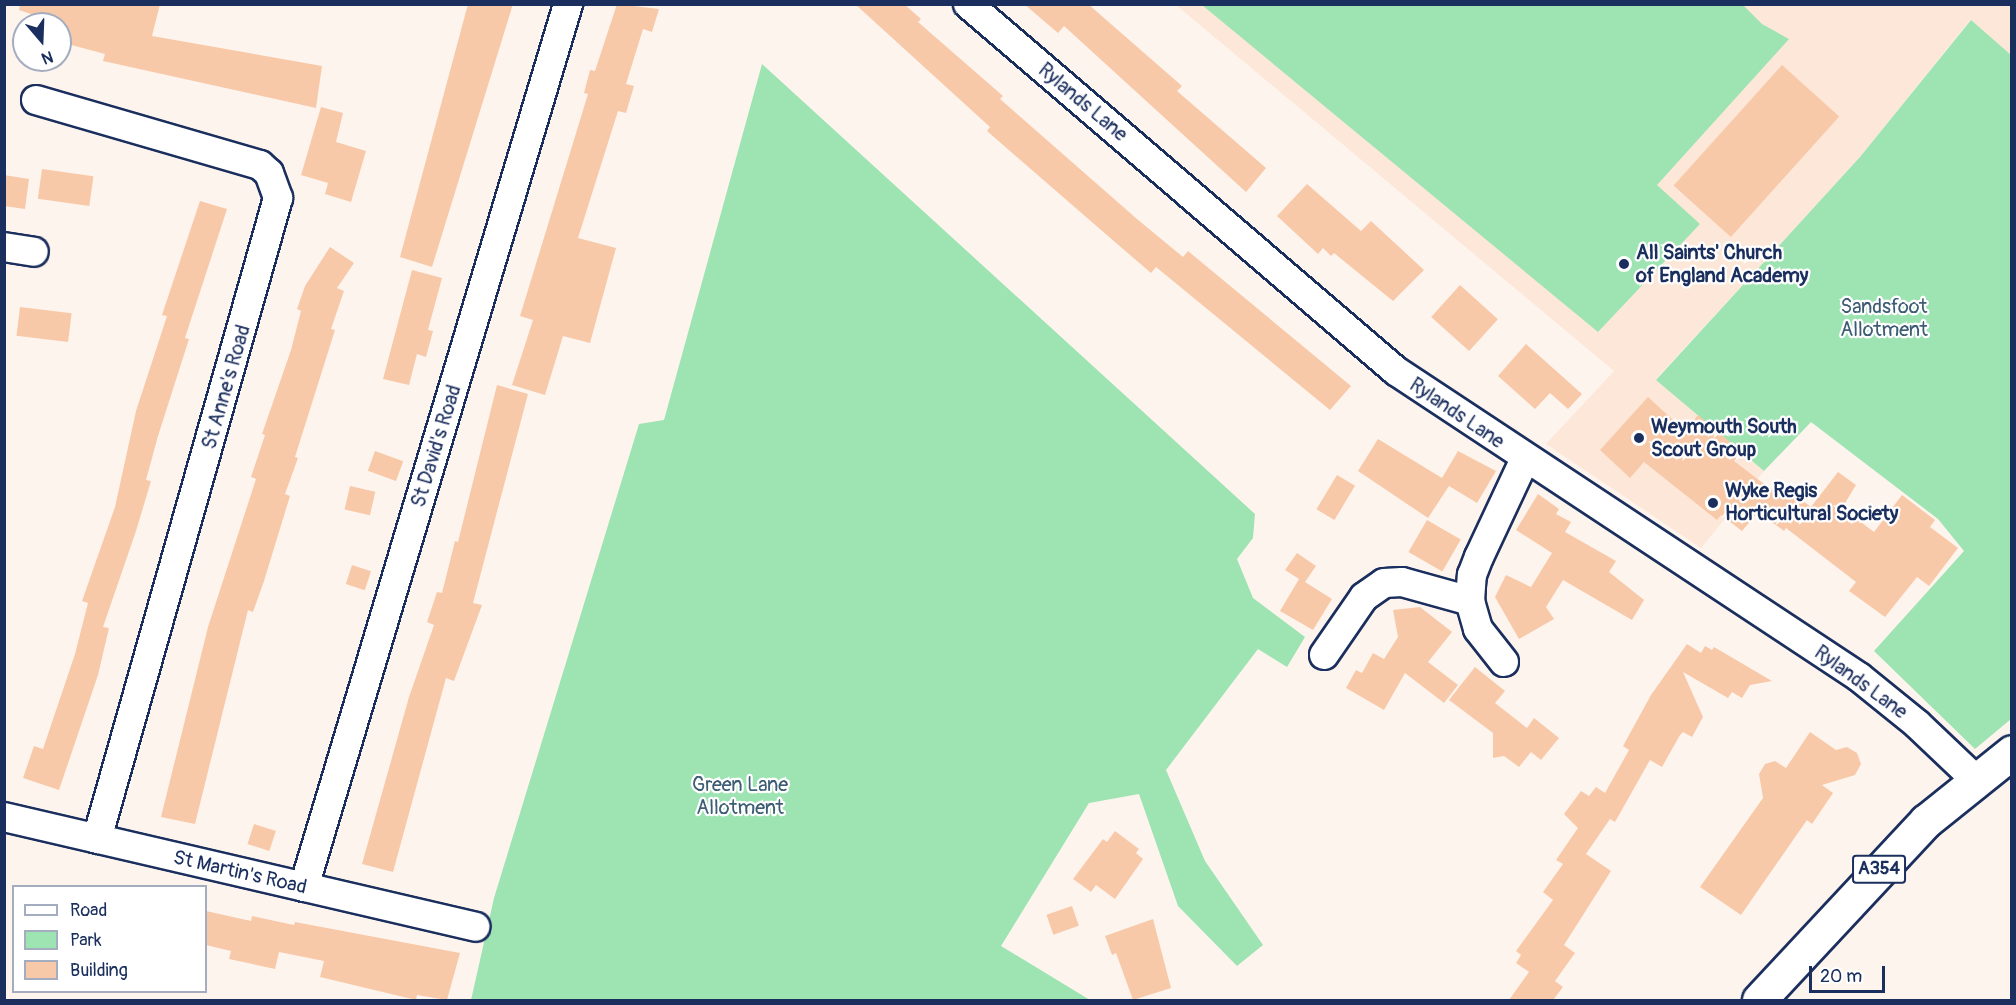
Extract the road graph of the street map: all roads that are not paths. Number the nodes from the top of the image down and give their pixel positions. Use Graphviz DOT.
graph roads {
  1 [pos="568,4"];
  2 [pos="968,4"];
  3 [pos="36,100"];
  4 [pos="4,248"];
  5 [pos="34,252"];
  6 [pos="1525,459"];
  7 [pos="1470,601"];
  8 [pos="1324,655"];
  9 [pos="1504,662"];
  10 [pos="2012,752"];
  11 [pos="1976,780"];
  12 [pos="4,817"];
  13 [pos="97,839"];
  14 [pos="304,888"];
  15 [pos="475,927"];
  16 [pos="1759,1000"];
  1 -- 14 [label="street, St David's Road"];
  2 -- 6 [label="street, Rylands Lane"];
  3 -- 13 [label="street, St Anne's Road"];
  4 -- 5 [label="street"];
  6 -- 7 [label="street"];
  6 -- 11 [label="street, Rylands Lane"];
  7 -- 8 [label="street"];
  7 -- 9 [label="street"];
  10 -- 11 [label="highway, A354"];
  11 -- 16 [label="highway, A354"];
  12 -- 13 [label="street, St Martin's Road"];
  13 -- 14 [label="street, St Martin's Road"];
  14 -- 15 [label="street, St Martin's Road"];
}
